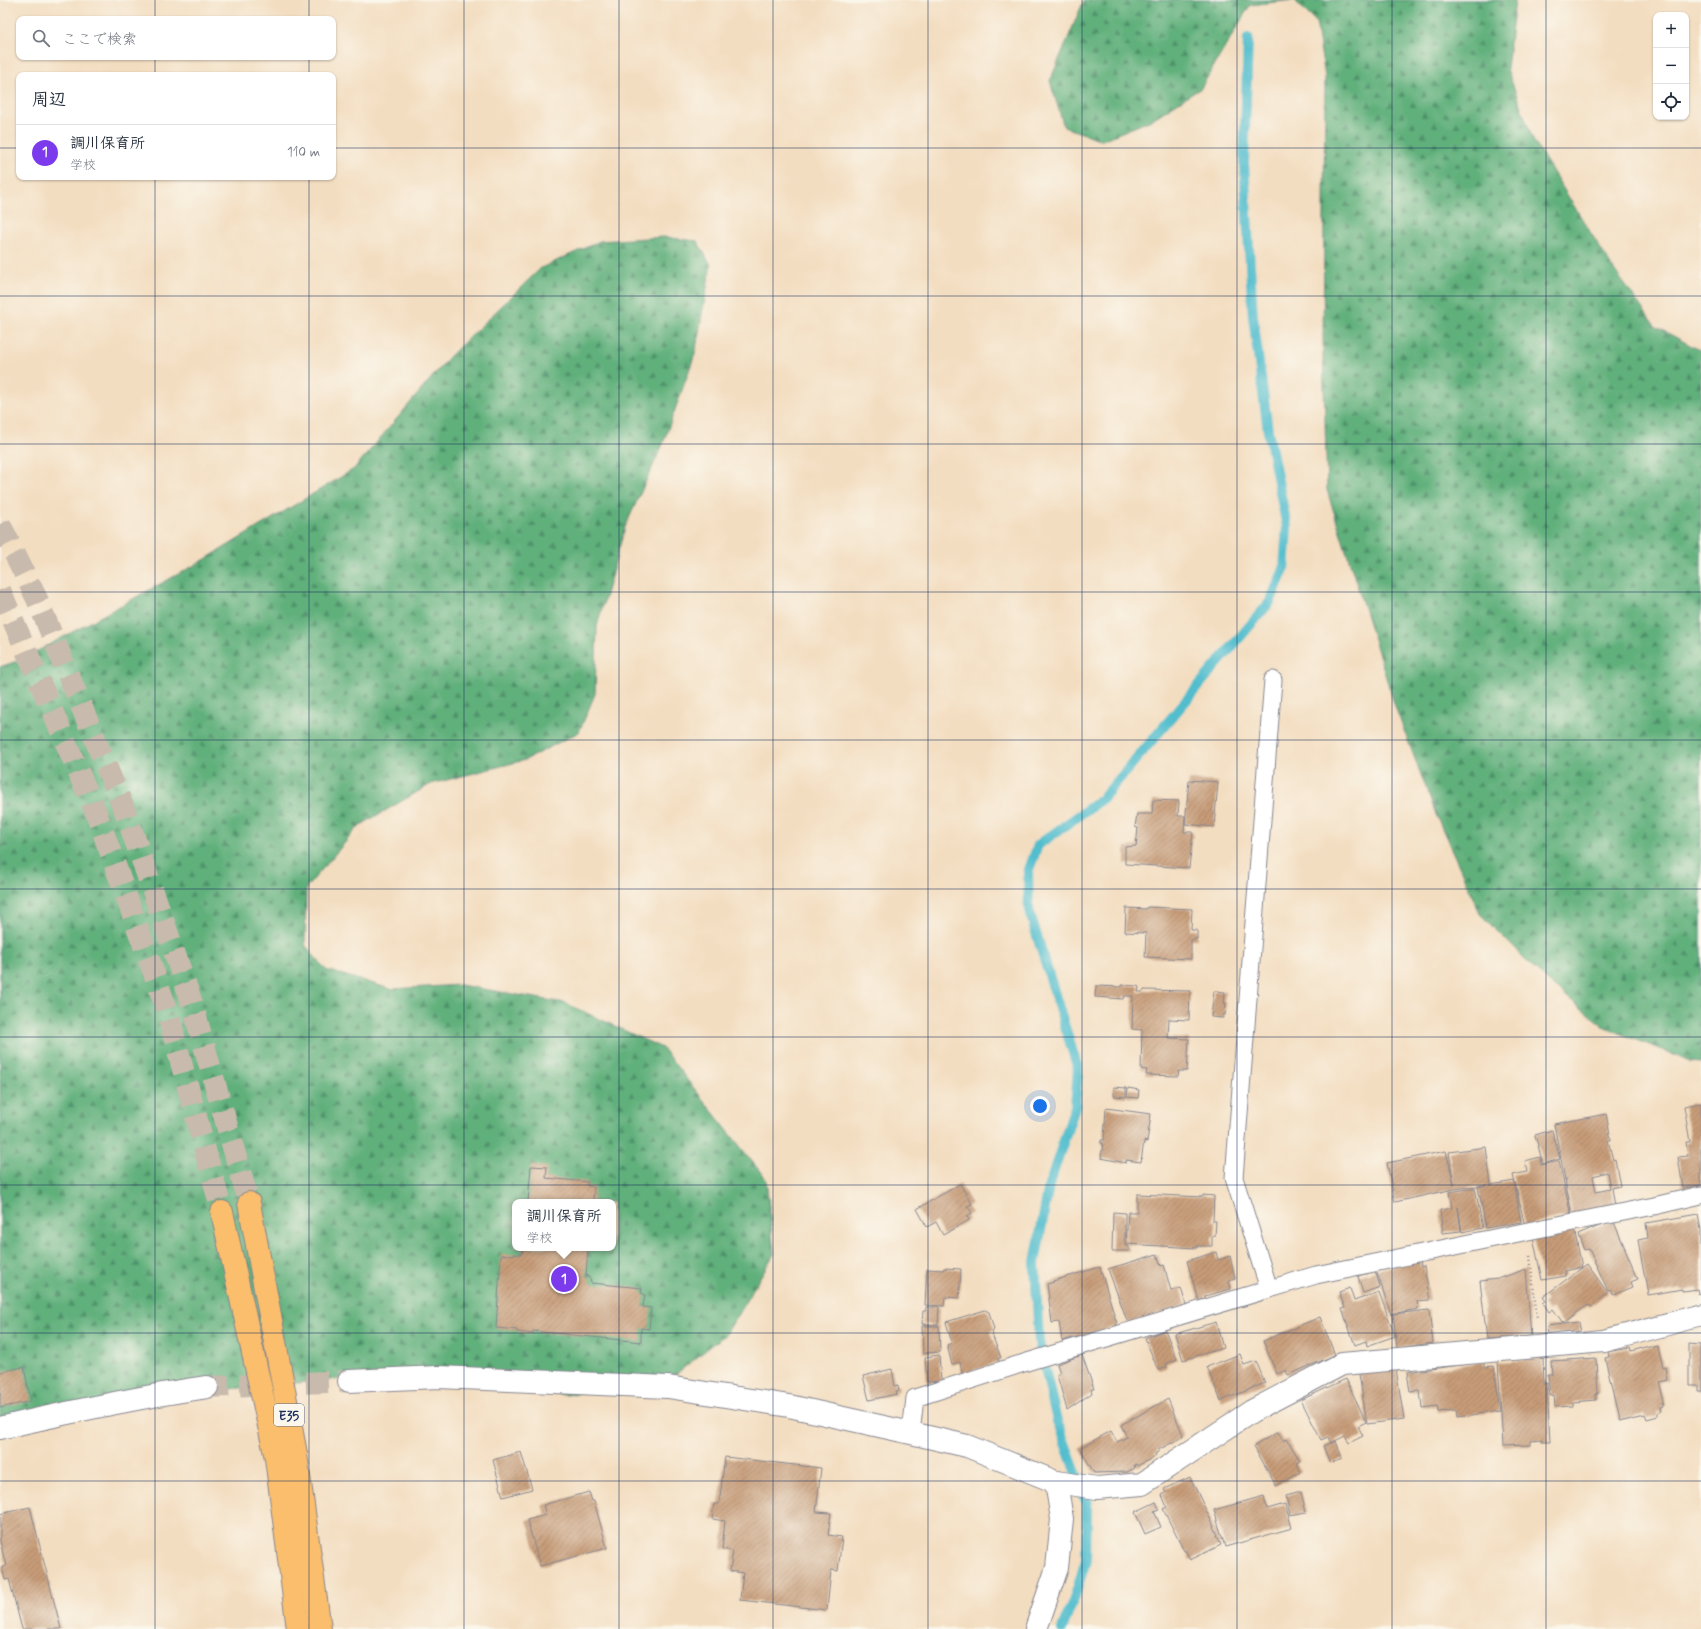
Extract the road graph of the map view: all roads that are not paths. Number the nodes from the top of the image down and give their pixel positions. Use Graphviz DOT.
graph roads {
  1 [pos="1273,680"];
  2 [pos="1701,1195"];
  3 [pos="249,1203"];
  4 [pos="222,1212"];
  5 [pos="1269,1289"];
  6 [pos="1701,1315"];
  7 [pos="349,1381"];
  8 [pos="207,1387"];
  9 [pos="0,1428"];
  10 [pos="911,1433"];
  11 [pos="1061,1483"];
  12 [pos="298,1629"];
  13 [pos="320,1629"];
  14 [pos="1036,1629"];
  1 -- 5 [label="lane"];
  2 -- 5 [label="lane"];
  3 -- 13 [label="highway, E35"];
  4 -- 12 [label="highway, E35"];
  5 -- 10 [label="lane"];
  6 -- 11 [label="street"];
  7 -- 10 [label="street"];
  8 -- 9 [label="street"];
  10 -- 11 [label="street"];
  11 -- 14 [label="street"];
}
